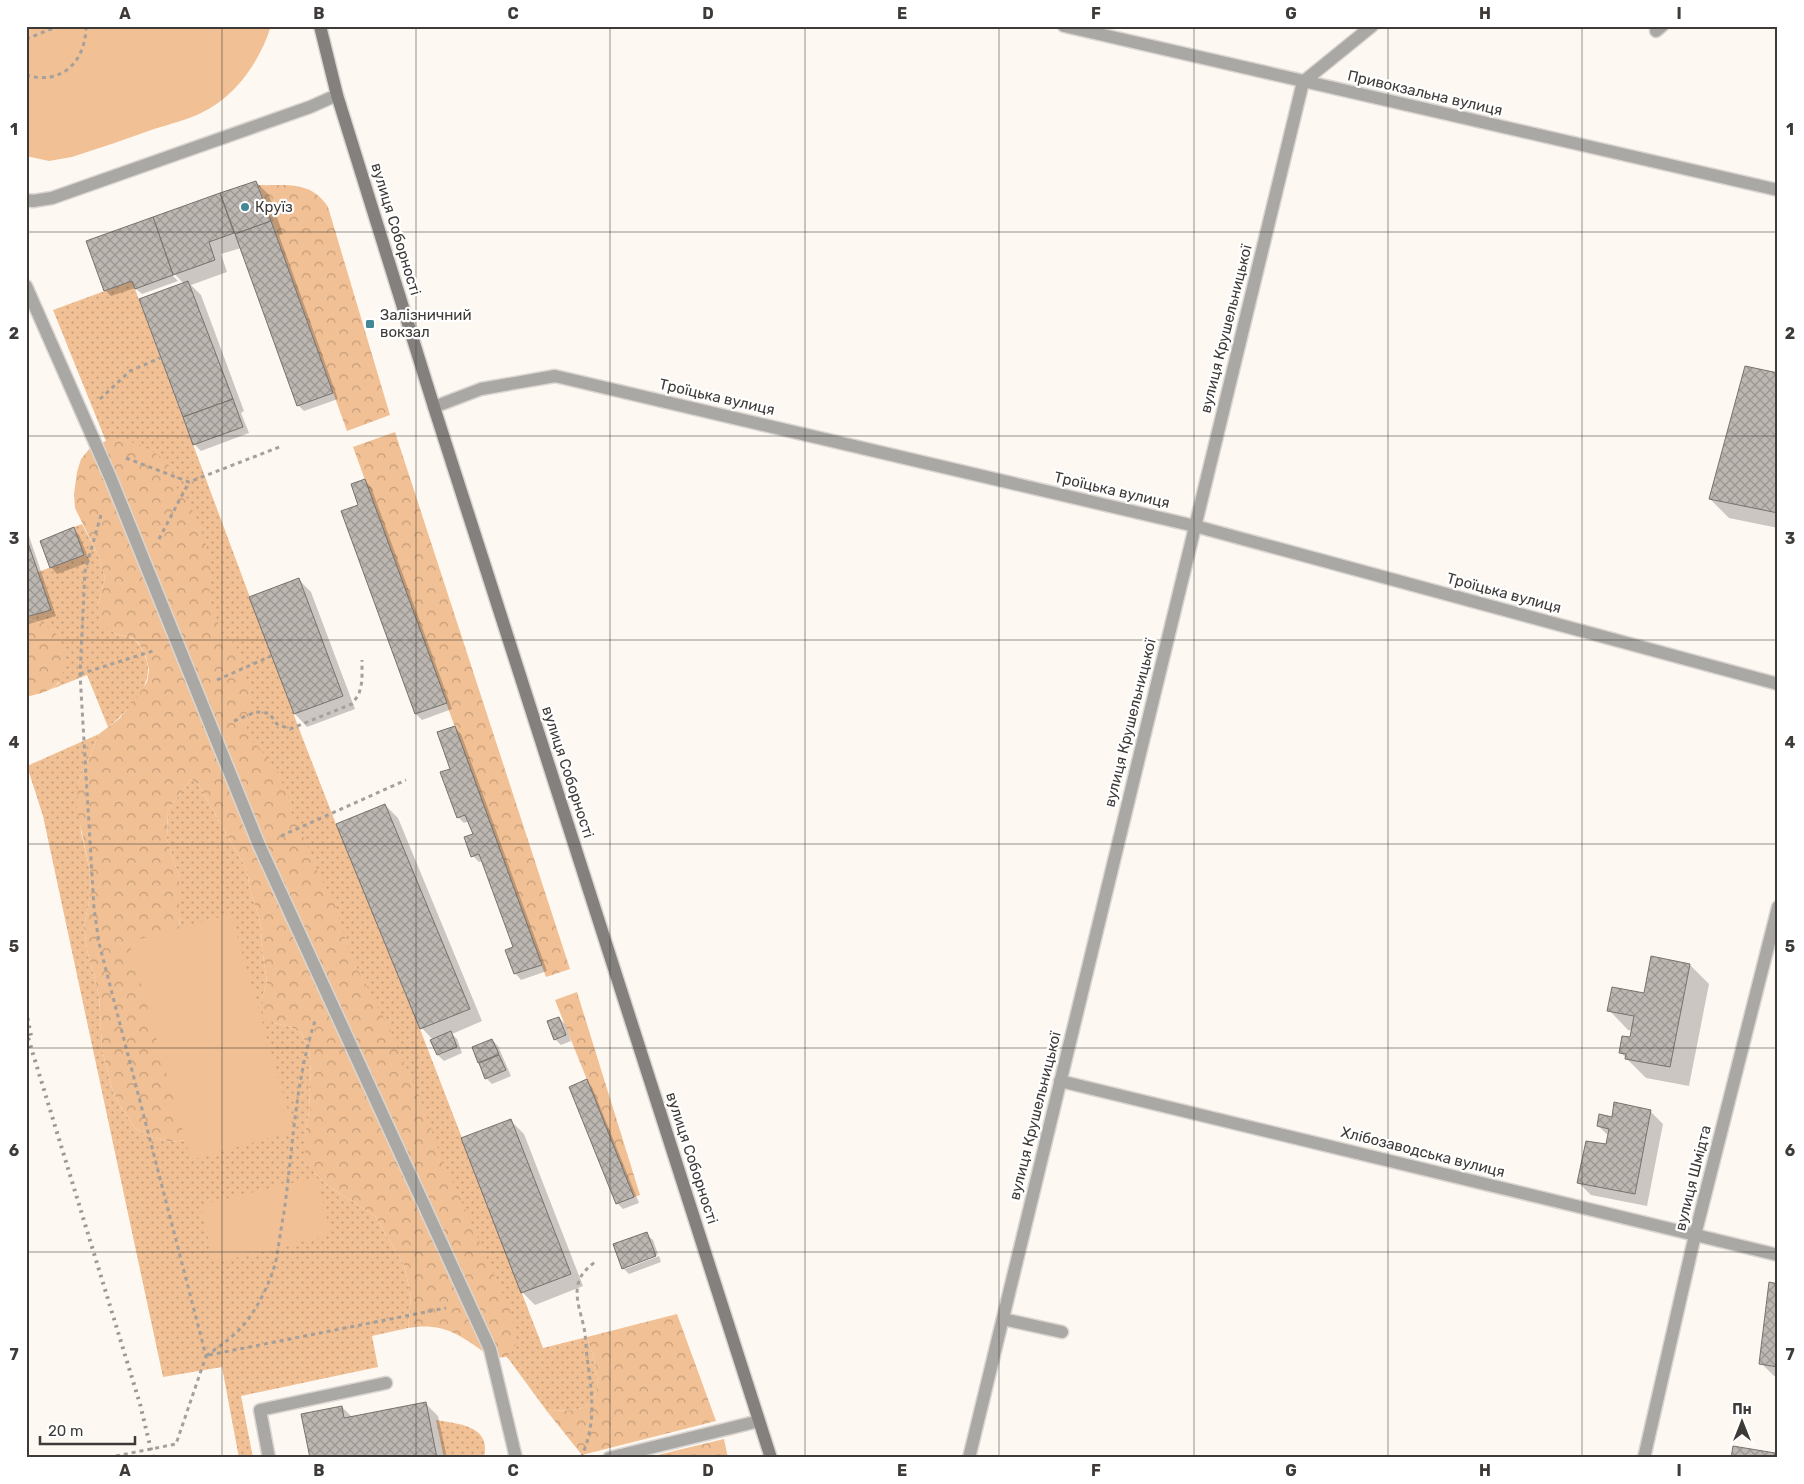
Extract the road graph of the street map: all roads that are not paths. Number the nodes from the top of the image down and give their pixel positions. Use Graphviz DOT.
graph roads {
  1 [pos="320,26"];
  2 [pos="1064,26"];
  3 [pos="1372,26"];
  4 [pos="1302,82"];
  5 [pos="337,95"];
  6 [pos="1778,190"];
  7 [pos="26,200"];
  8 [pos="26,286"];
  9 [pos="434,407"];
  10 [pos="1195,526"];
  11 [pos="1778,684"];
  12 [pos="1778,908"];
  13 [pos="1060,1081"];
  14 [pos="1695,1236"];
  15 [pos="1778,1255"];
  16 [pos="1003,1319"];
  17 [pos="1062,1332"];
  18 [pos="386,1383"];
  19 [pos="760,1421"];
  20 [pos="269,1458"];
  21 [pos="516,1458"];
  22 [pos="609,1458"];
  23 [pos="771,1458"];
  24 [pos="969,1458"];
  25 [pos="1644,1458"];
  1 -- 5 [label="main road, вулиця Соборності"];
  2 -- 4 [label="street, Привокзальна вулиця"];
  3 -- 4 [label="street"];
  4 -- 6 [label="street, Привокзальна вулиця"];
  4 -- 10 [label="street, вулиця Крушельницької"];
  5 -- 7 [label="street"];
  5 -- 9 [label="main road, вулиця Соборності"];
  8 -- 21 [label="street"];
  9 -- 10 [label="street, Троїцька вулиця"];
  9 -- 19 [label="main road, вулиця Соборності"];
  10 -- 11 [label="street, Троїцька вулиця"];
  10 -- 13 [label="street, вулиця Крушельницької"];
  12 -- 14 [label="street, вулиця Шмідта"];
  13 -- 14 [label="street, Хлібозаводська вулиця"];
  13 -- 16 [label="street, вулиця Крушельницької"];
  14 -- 15 [label="street, Хлібозаводська вулиця"];
  14 -- 25 [label="street, вулиця Шмідта"];
  16 -- 17 [label="street"];
  16 -- 24 [label="street, вулиця Крушельницької"];
  18 -- 20 [label="street"];
  19 -- 22 [label="street"];
  19 -- 23 [label="main road, вулиця Соборності"];
}
